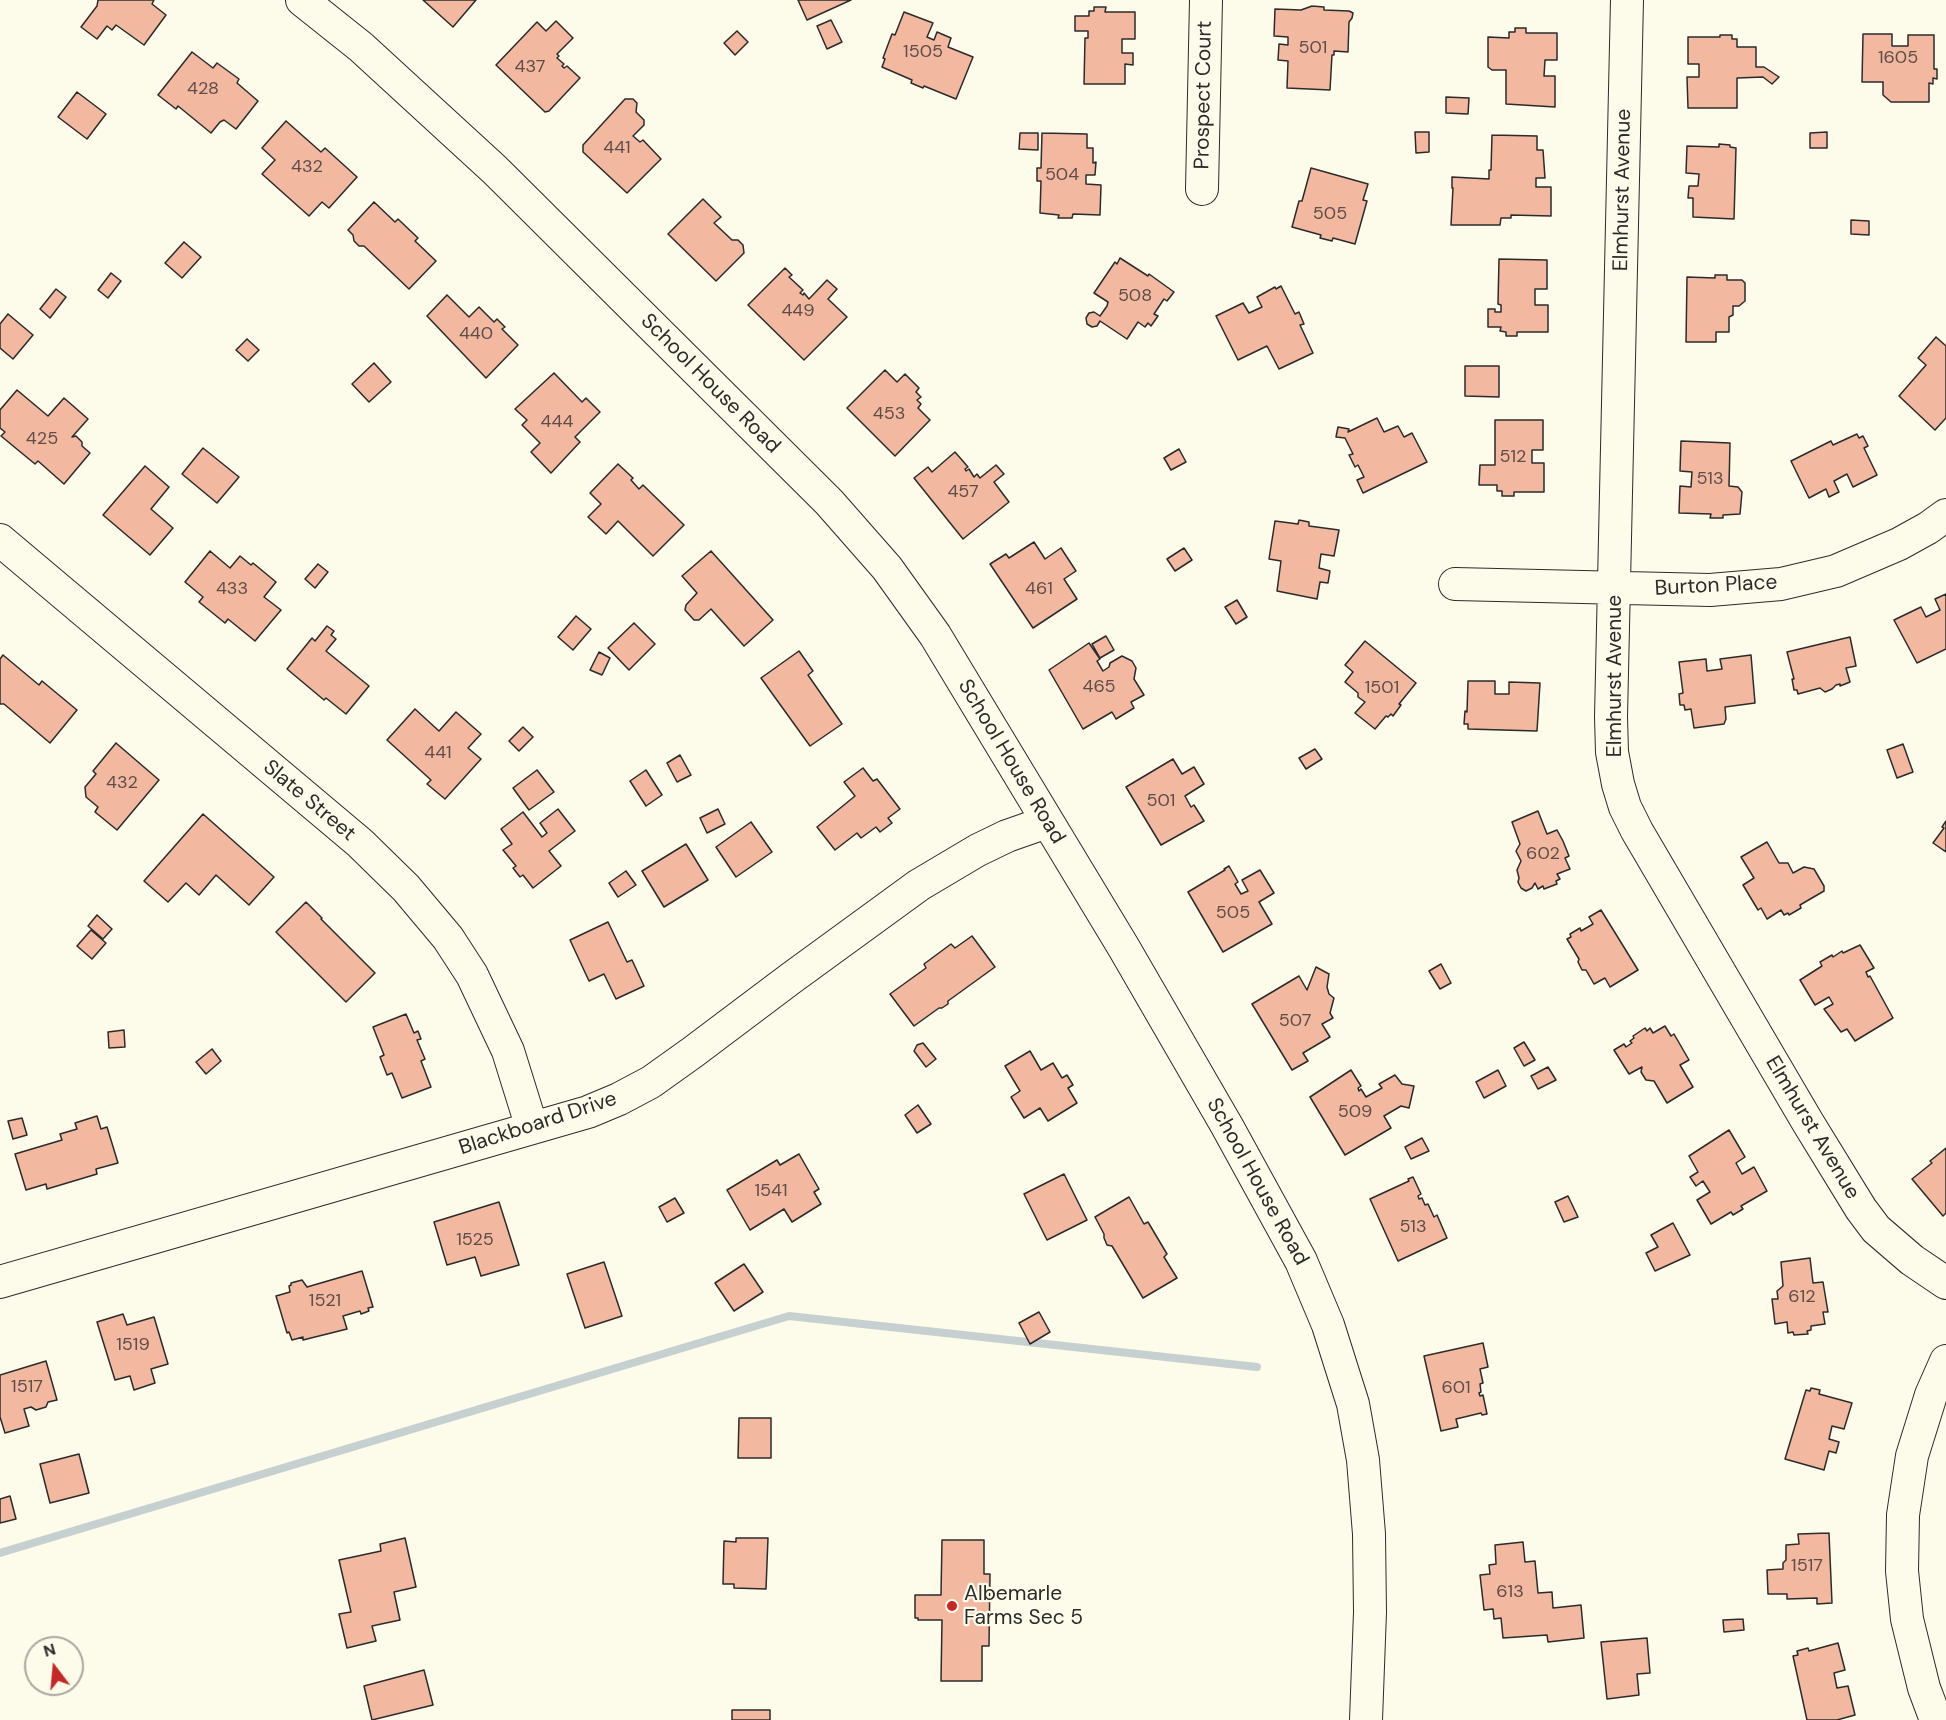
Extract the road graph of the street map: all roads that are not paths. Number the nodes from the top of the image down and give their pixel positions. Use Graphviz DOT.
graph roads {
  1 [pos="302,0"];
  2 [pos="1206,0"];
  3 [pos="1627,0"];
  4 [pos="1202,189"];
  5 [pos="1946,515"];
  6 [pos="0,540"];
  7 [pos="1455,584"];
  8 [pos="1614,589"];
  9 [pos="1047,822"];
  10 [pos="532,1128"];
  11 [pos="0,1282"];
  12 [pos="1946,1283"];
  13 [pos="1946,1361"];
  14 [pos="1366,1720"];
  15 [pos="1936,1720"];
  1 -- 9 [label="street, School House Road"];
  2 -- 4 [label="street, Prospect Court"];
  3 -- 8 [label="street, Elmhurst Avenue"];
  5 -- 8 [label="street, Burton Place"];
  6 -- 10 [label="street, Slate Street"];
  7 -- 8 [label="street, Burton Place"];
  8 -- 12 [label="street, Elmhurst Avenue"];
  9 -- 10 [label="street, Blackboard Drive"];
  9 -- 14 [label="street, School House Road"];
  10 -- 11 [label="street, Blackboard Drive"];
  13 -- 15 [label="street"];
}
